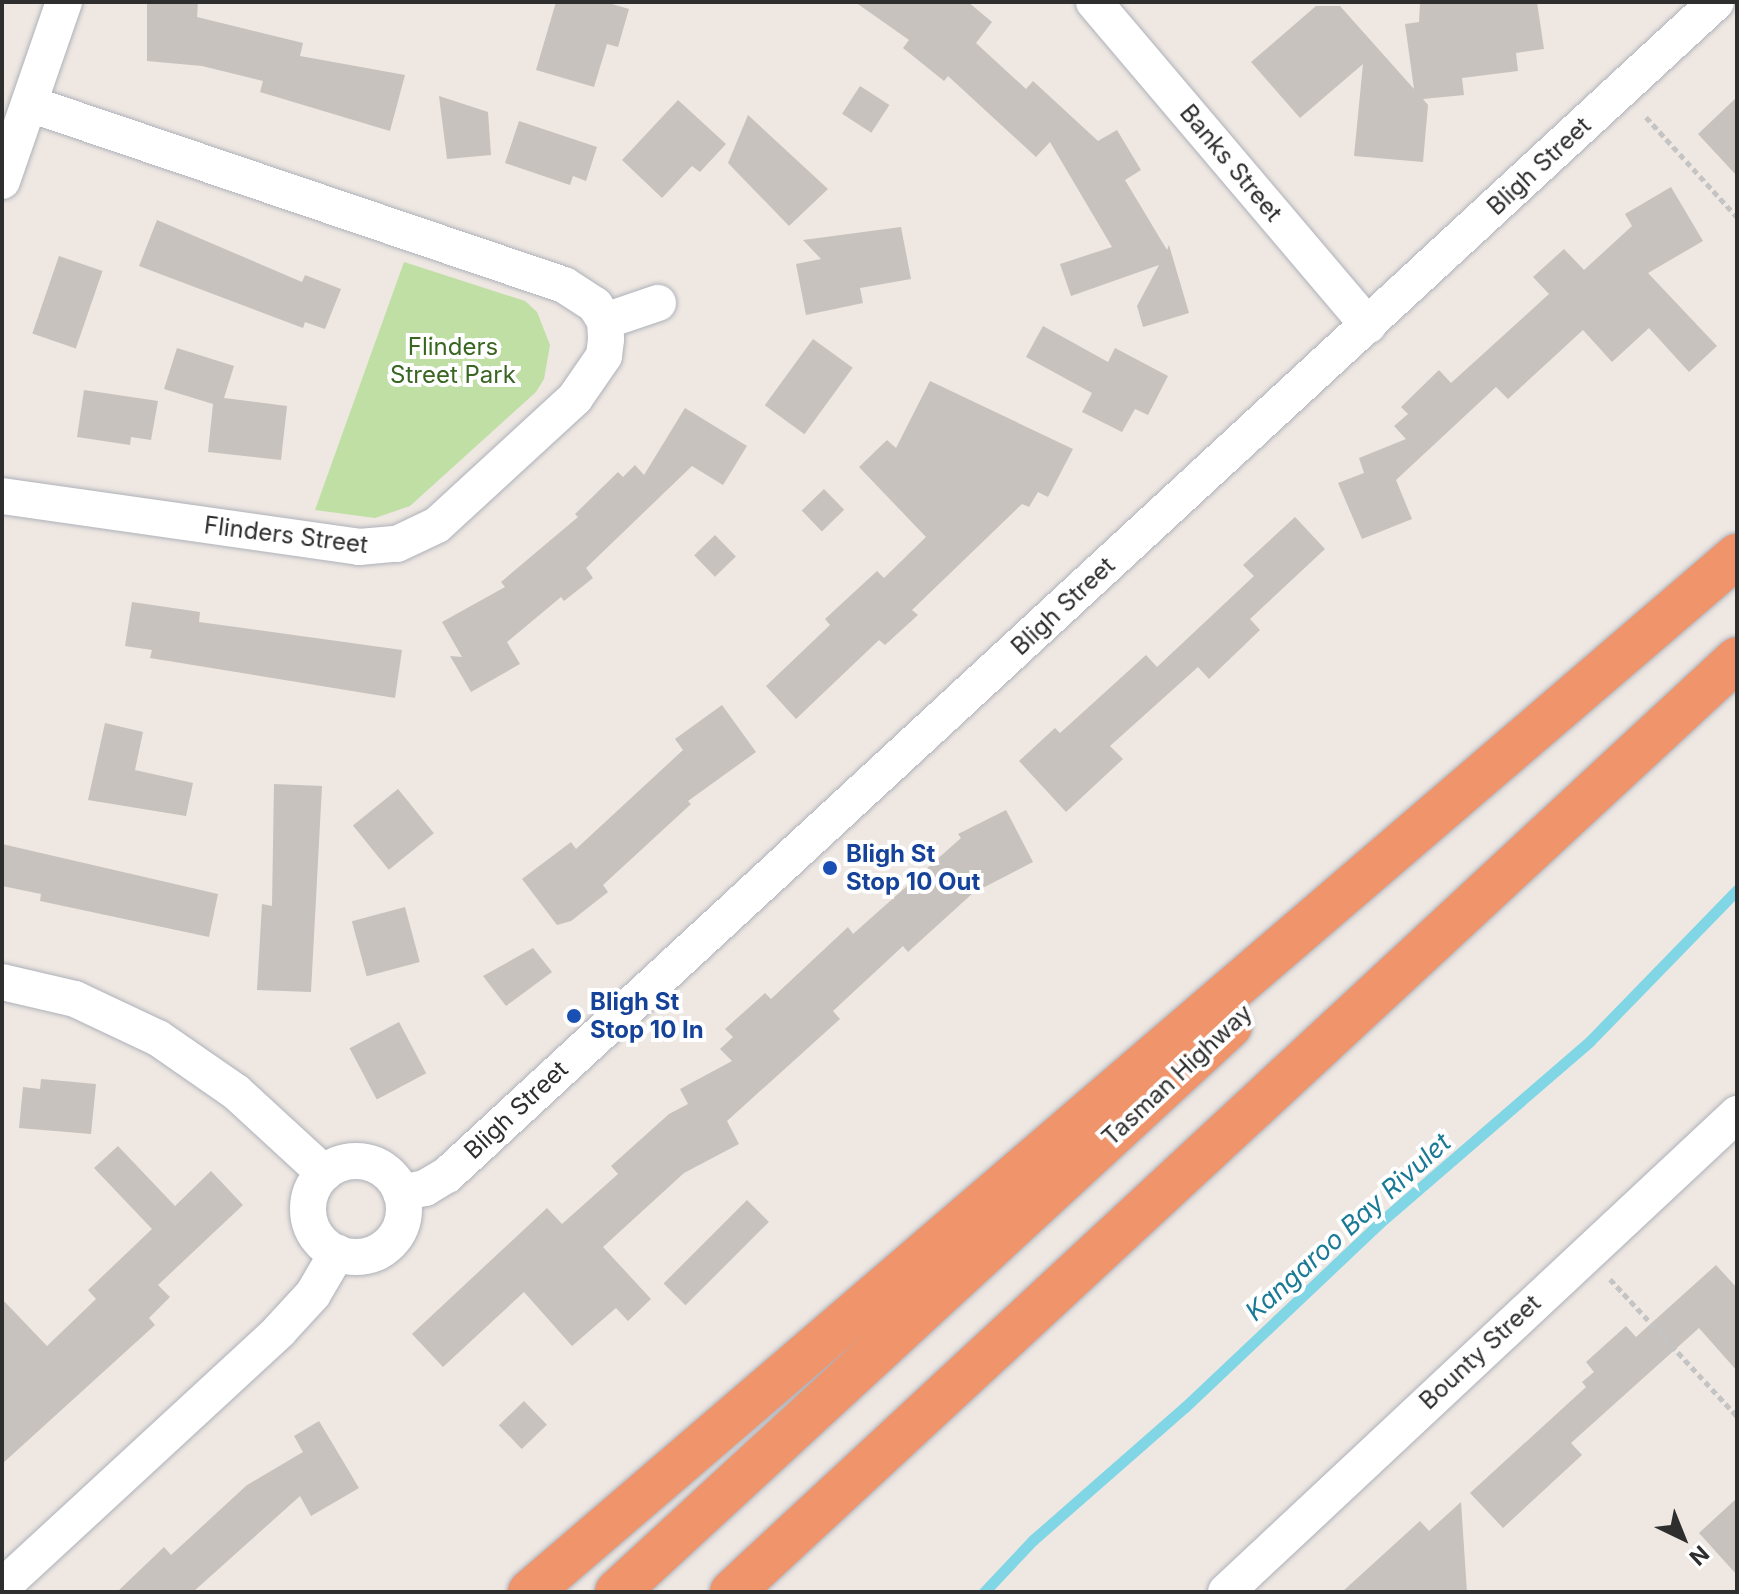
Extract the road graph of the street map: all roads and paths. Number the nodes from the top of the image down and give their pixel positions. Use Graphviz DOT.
graph roads {
  1 [pos="64,2"];
  2 [pos="1094,2"];
  3 [pos="1716,2"];
  4 [pos="1620,90"];
  5 [pos="30,104"];
  6 [pos="2,181"];
  7 [pos="1737,217"];
  8 [pos="658,303"];
  9 [pos="605,321"];
  10 [pos="1368,325"];
  11 [pos="2,496"];
  12 [pos="1737,556"];
  13 [pos="1737,659"];
  14 [pos="2,982"];
  15 [pos="1737,1114"];
  16 [pos="324,1173"];
  17 [pos="401,1193"];
  18 [pos="337,1253"];
  19 [pos="1586,1253"];
  20 [pos="1058,1287"];
  21 [pos="1737,1416"];
  22 [pos="2,1587"];
  23 [pos="530,1592"];
  24 [pos="617,1592"];
  25 [pos="732,1592"];
  26 [pos="776,1592"];
  27 [pos="1226,1592"];
  1 -- 5 [label="street"];
  2 -- 10 [label="street, Banks Street"];
  3 -- 4 [label="street, Bligh Street"];
  4 -- 7 [label="path"];
  4 -- 10 [label="street, Bligh Street"];
  5 -- 6 [label="street"];
  5 -- 9 [label="street"];
  8 -- 9 [label="street"];
  9 -- 11 [label="street, Flinders Street"];
  10 -- 17 [label="street, Bligh Street"];
  12 -- 23 [label="highway"];
  12 -- 24 [label="highway, Tasman Highway"];
  13 -- 20 [label="highway"];
  14 -- 16 [label="street"];
  15 -- 19 [label="street, Bounty Street"];
  16 -- 17 [label="street"];
  16 -- 18 [label="street"];
  17 -- 18 [label="street"];
  18 -- 22 [label="street"];
  19 -- 21 [label="path"];
  19 -- 27 [label="street, Bounty Street"];
  20 -- 25 [label="highway"];
  20 -- 26 [label="highway"];
}
